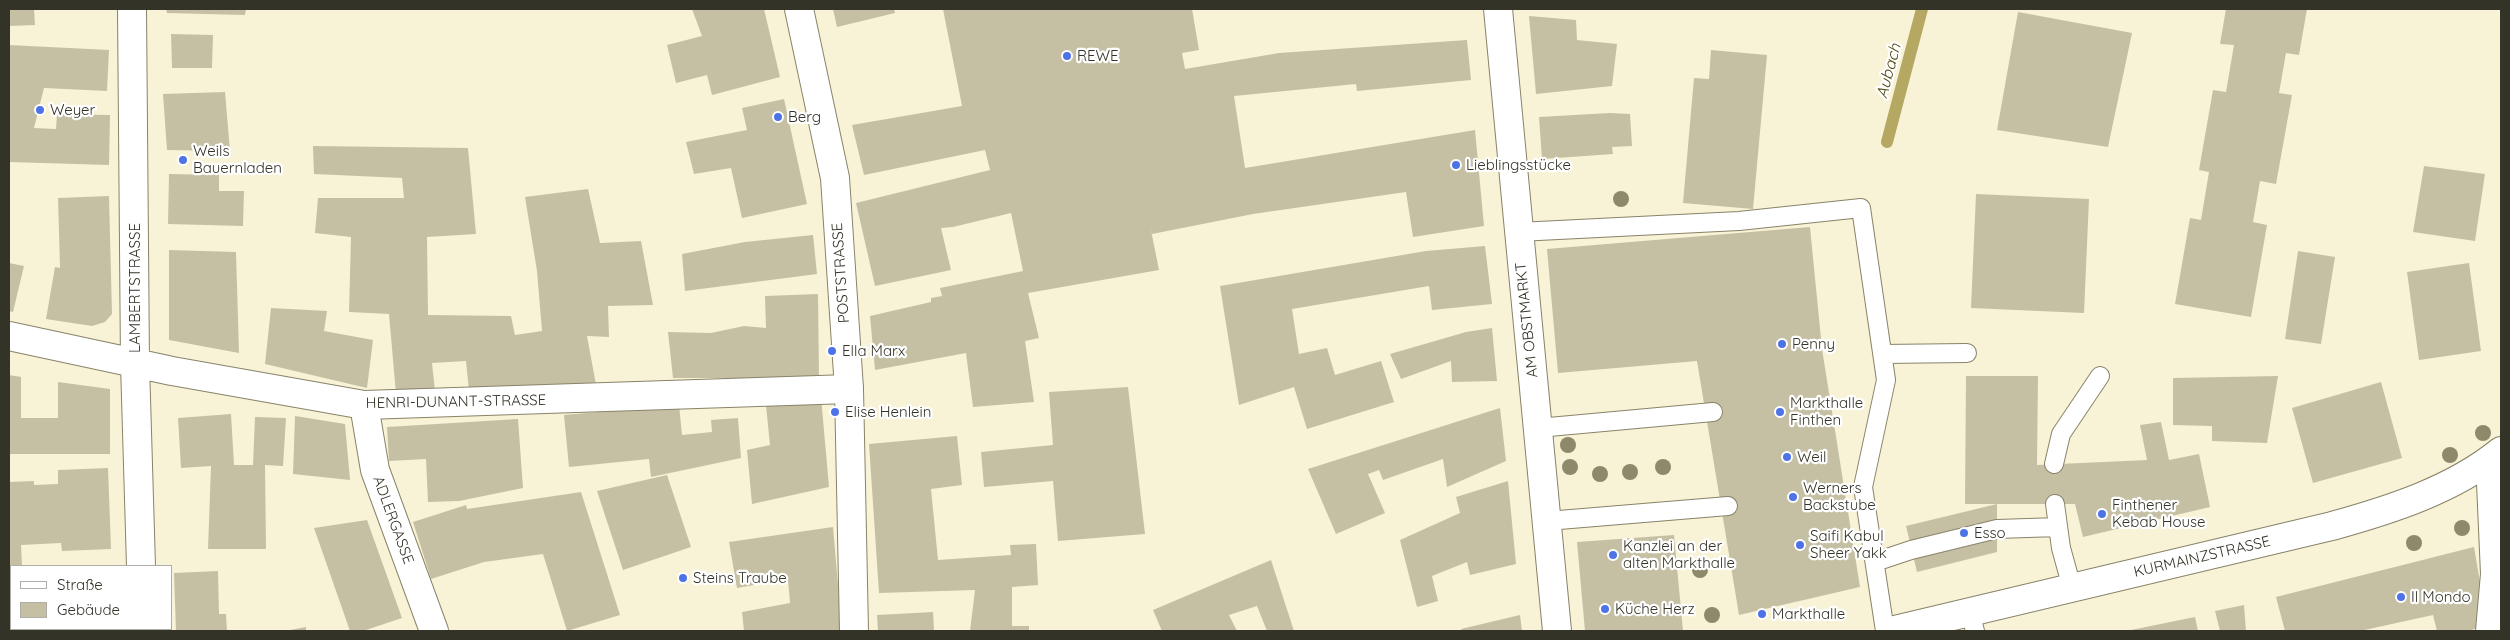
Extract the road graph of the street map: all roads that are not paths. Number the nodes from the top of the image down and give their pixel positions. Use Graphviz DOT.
graph roads {
  1 [pos="132,9"];
  2 [pos="799,9"];
  3 [pos="1498,9"];
  4 [pos="1518,232"];
  5 [pos="9,336"];
  6 [pos="1967,353"];
  7 [pos="1882,354"];
  8 [pos="135,364"];
  9 [pos="2100,376"];
  10 [pos="849,389"];
  11 [pos="364,405"];
  12 [pos="1713,412"];
  13 [pos="1538,428"];
  14 [pos="2496,456"];
  15 [pos="2054,464"];
  16 [pos="2055,504"];
  17 [pos="1728,506"];
  18 [pos="1547,521"];
  19 [pos="2058,527"];
  20 [pos="1875,562"];
  21 [pos="141,565"];
  22 [pos="2072,588"];
  23 [pos="1973,622"];
  24 [pos="434,631"];
  25 [pos="854,631"];
  26 [pos="1557,631"];
  27 [pos="1885,631"];
  28 [pos="1890,631"];
  29 [pos="2490,631"];
  1 -- 8 [label="main road, LAMBERTSTRASSE"];
  2 -- 10 [label="main road, POSTSTRASSE"];
  3 -- 4 [label="main road, AM OBSTMARKT"];
  4 -- 7 [label="lane"];
  4 -- 13 [label="main road, AM OBSTMARKT"];
  5 -- 8 [label="main road, HENRI-DUNANT-STRASSE"];
  6 -- 7 [label="lane"];
  7 -- 20 [label="lane"];
  8 -- 11 [label="main road, HENRI-DUNANT-STRASSE"];
  8 -- 21 [label="main road, LAMBERTSTRASSE"];
  9 -- 15 [label="lane"];
  10 -- 11 [label="main road, HENRI-DUNANT-STRASSE"];
  10 -- 25 [label="main road, POSTSTRASSE"];
  11 -- 24 [label="main road, ADLERGASSE"];
  12 -- 13 [label="lane"];
  13 -- 18 [label="main road, AM OBSTMARKT"];
  14 -- 22 [label="main road, KURMAINZSTRASSE"];
  14 -- 29 [label="main road"];
  16 -- 19 [label="lane"];
  17 -- 18 [label="lane"];
  18 -- 26 [label="main road, AM OBSTMARKT"];
  19 -- 20 [label="lane"];
  19 -- 22 [label="lane"];
  20 -- 27 [label="lane"];
  22 -- 23 [label="main road, KURMAINZSTRASSE"];
  23 -- 28 [label="main road, KURMAINZSTRASSE"];
}
